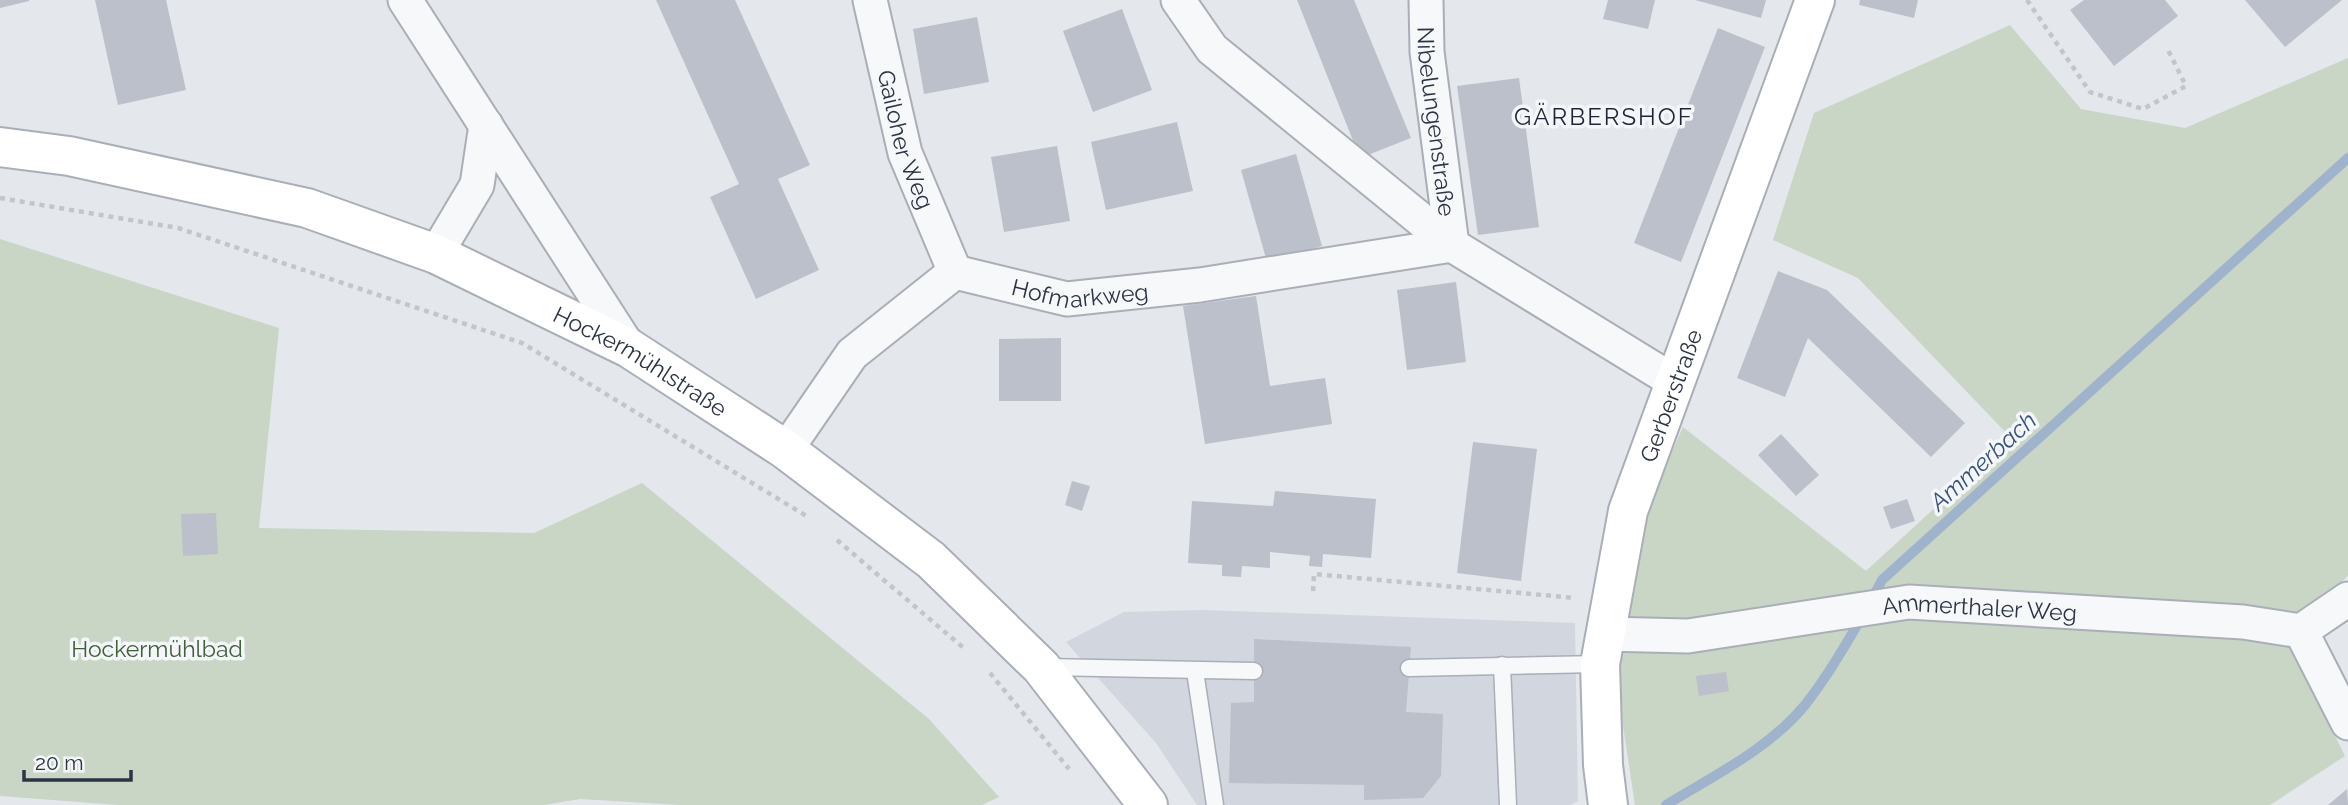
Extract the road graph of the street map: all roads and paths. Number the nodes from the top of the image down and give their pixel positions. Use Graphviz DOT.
graph roads {
  1 [pos="405,0"];
  2 [pos="870,0"];
  3 [pos="1178,0"];
  4 [pos="1426,0"];
  5 [pos="1815,0"];
  6 [pos="2027,0"];
  7 [pos="2168,50"];
  8 [pos="486,125"];
  9 [pos="0,147"];
  10 [pos="0,198"];
  11 [pos="1452,245"];
  12 [pos="436,254"];
  13 [pos="955,272"];
  14 [pos="629,348"];
  15 [pos="1675,382"];
  16 [pos="786,450"];
  17 [pos="820,525"];
  18 [pos="830,534"];
  19 [pos="1313,591"];
  20 [pos="2348,599"];
  21 [pos="2301,631"];
  22 [pos="1604,633"];
  23 [pos="973,657"];
  24 [pos="1502,665"];
  25 [pos="983,666"];
  26 [pos="1041,667"];
  27 [pos="1409,668"];
  28 [pos="1195,671"];
  29 [pos="1254,671"];
  30 [pos="2348,723"];
  31 [pos="1072,773"];
  32 [pos="1148,805"];
  33 [pos="1215,805"];
  34 [pos="1508,805"];
  35 [pos="1608,805"];
  1 -- 8 [label="street"];
  2 -- 13 [label="street, Gailoher Weg"];
  3 -- 11 [label="street"];
  4 -- 11 [label="street, Nibelungenstraße"];
  5 -- 15 [label="main road, Gerberstraße"];
  6 -- 7 [label="path"];
  8 -- 12 [label="street"];
  8 -- 14 [label="street"];
  9 -- 12 [label="main road, Hockermühlstraße"];
  10 -- 17 [label="path"];
  11 -- 13 [label="street, Hofmarkweg"];
  11 -- 15 [label="street"];
  12 -- 14 [label="main road, Hockermühlstraße"];
  13 -- 16 [label="street"];
  14 -- 16 [label="main road, Hockermühlstraße"];
  15 -- 22 [label="main road, Gerberstraße"];
  16 -- 26 [label="main road, Hockermühlstraße"];
  18 -- 23 [label="path"];
  19 -- 22 [label="path"];
  20 -- 21 [label="street"];
  21 -- 22 [label="street, Ammerthaler Weg"];
  21 -- 30 [label="street"];
  22 -- 24 [label="lane"];
  22 -- 35 [label="main road, Gerberstraße"];
  24 -- 27 [label="lane"];
  24 -- 34 [label="lane"];
  25 -- 31 [label="path"];
  26 -- 28 [label="lane"];
  26 -- 32 [label="main road, Hockermühlstraße"];
  28 -- 29 [label="lane"];
  28 -- 33 [label="lane"];
}
